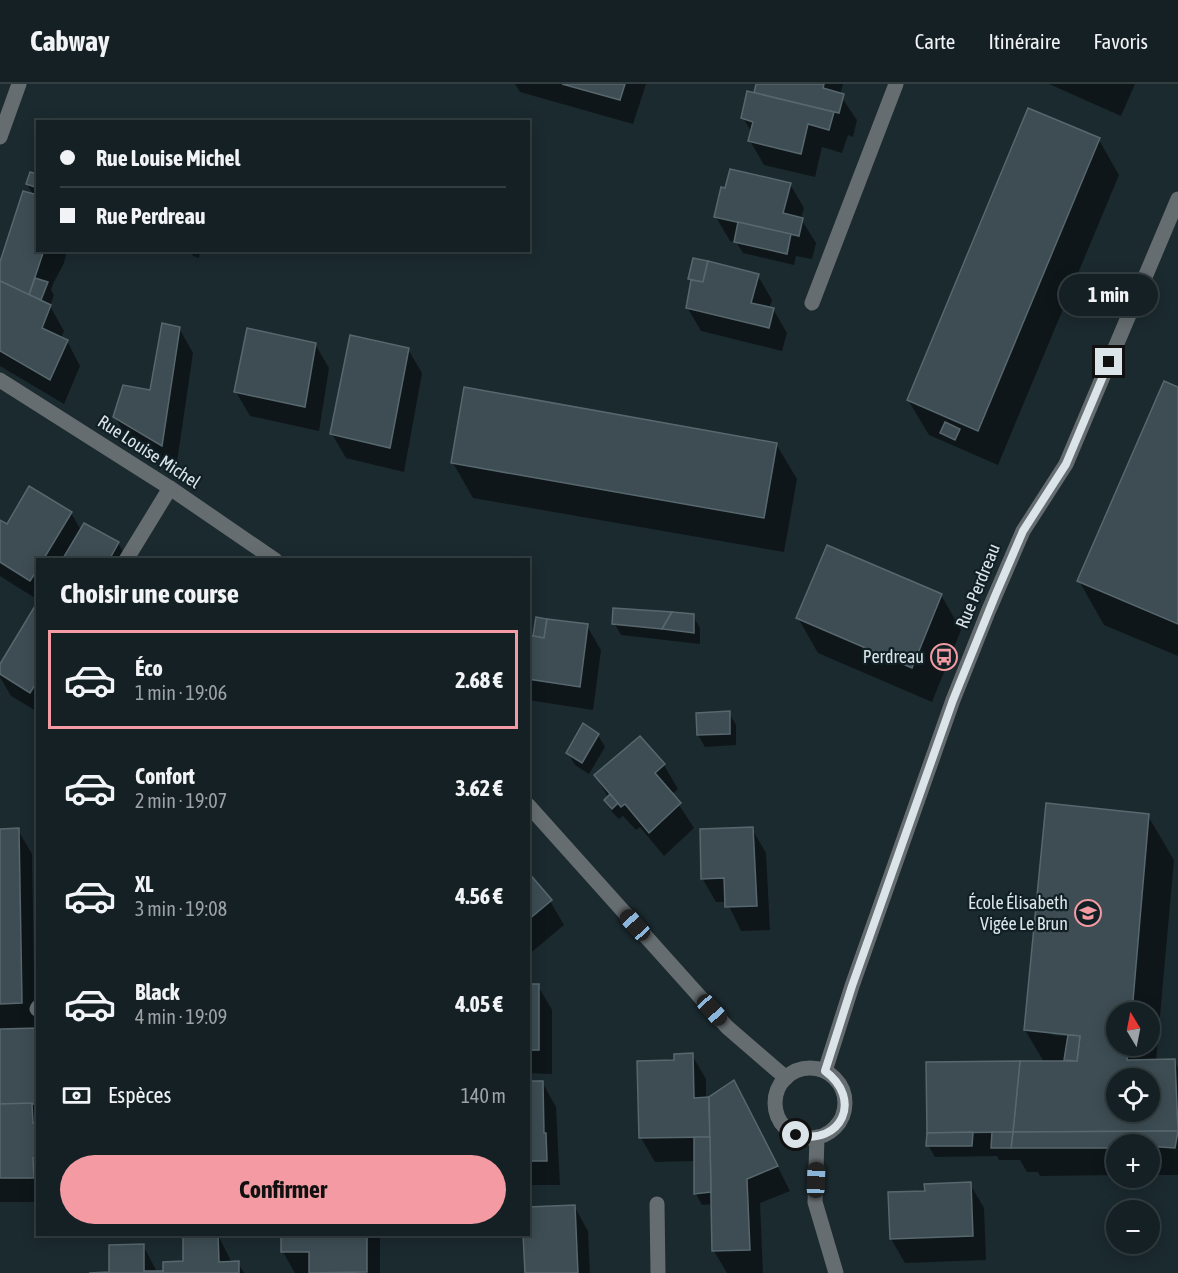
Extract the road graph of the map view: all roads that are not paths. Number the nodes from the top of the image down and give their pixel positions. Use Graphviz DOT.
graph roads {
  1 [pos="20,84"];
  2 [pos="896,84"];
  3 [pos="0,137"];
  4 [pos="1178,199"];
  5 [pos="812,303"];
  6 [pos="0,380"];
  7 [pos="170,488"];
  8 [pos="127,558"];
  9 [pos="271,558"];
  10 [pos="530,807"];
  11 [pos="825,1071"];
  12 [pos="786,1078"];
  13 [pos="817,1137"];
  14 [pos="657,1204"];
  15 [pos="658,1273"];
  16 [pos="836,1273"];
  1 -- 3 [label="street"];
  2 -- 5 [label="street"];
  4 -- 11 [label="street, Rue Perdreau"];
  6 -- 7 [label="street, Rue Louise Michel"];
  7 -- 8 [label="street"];
  7 -- 9 [label="street, Rue Louise Michel"];
  10 -- 12 [label="street"];
  11 -- 12 [label="street"];
  11 -- 13 [label="street"];
  12 -- 13 [label="street"];
  13 -- 16 [label="street"];
  14 -- 15 [label="street"];
}
